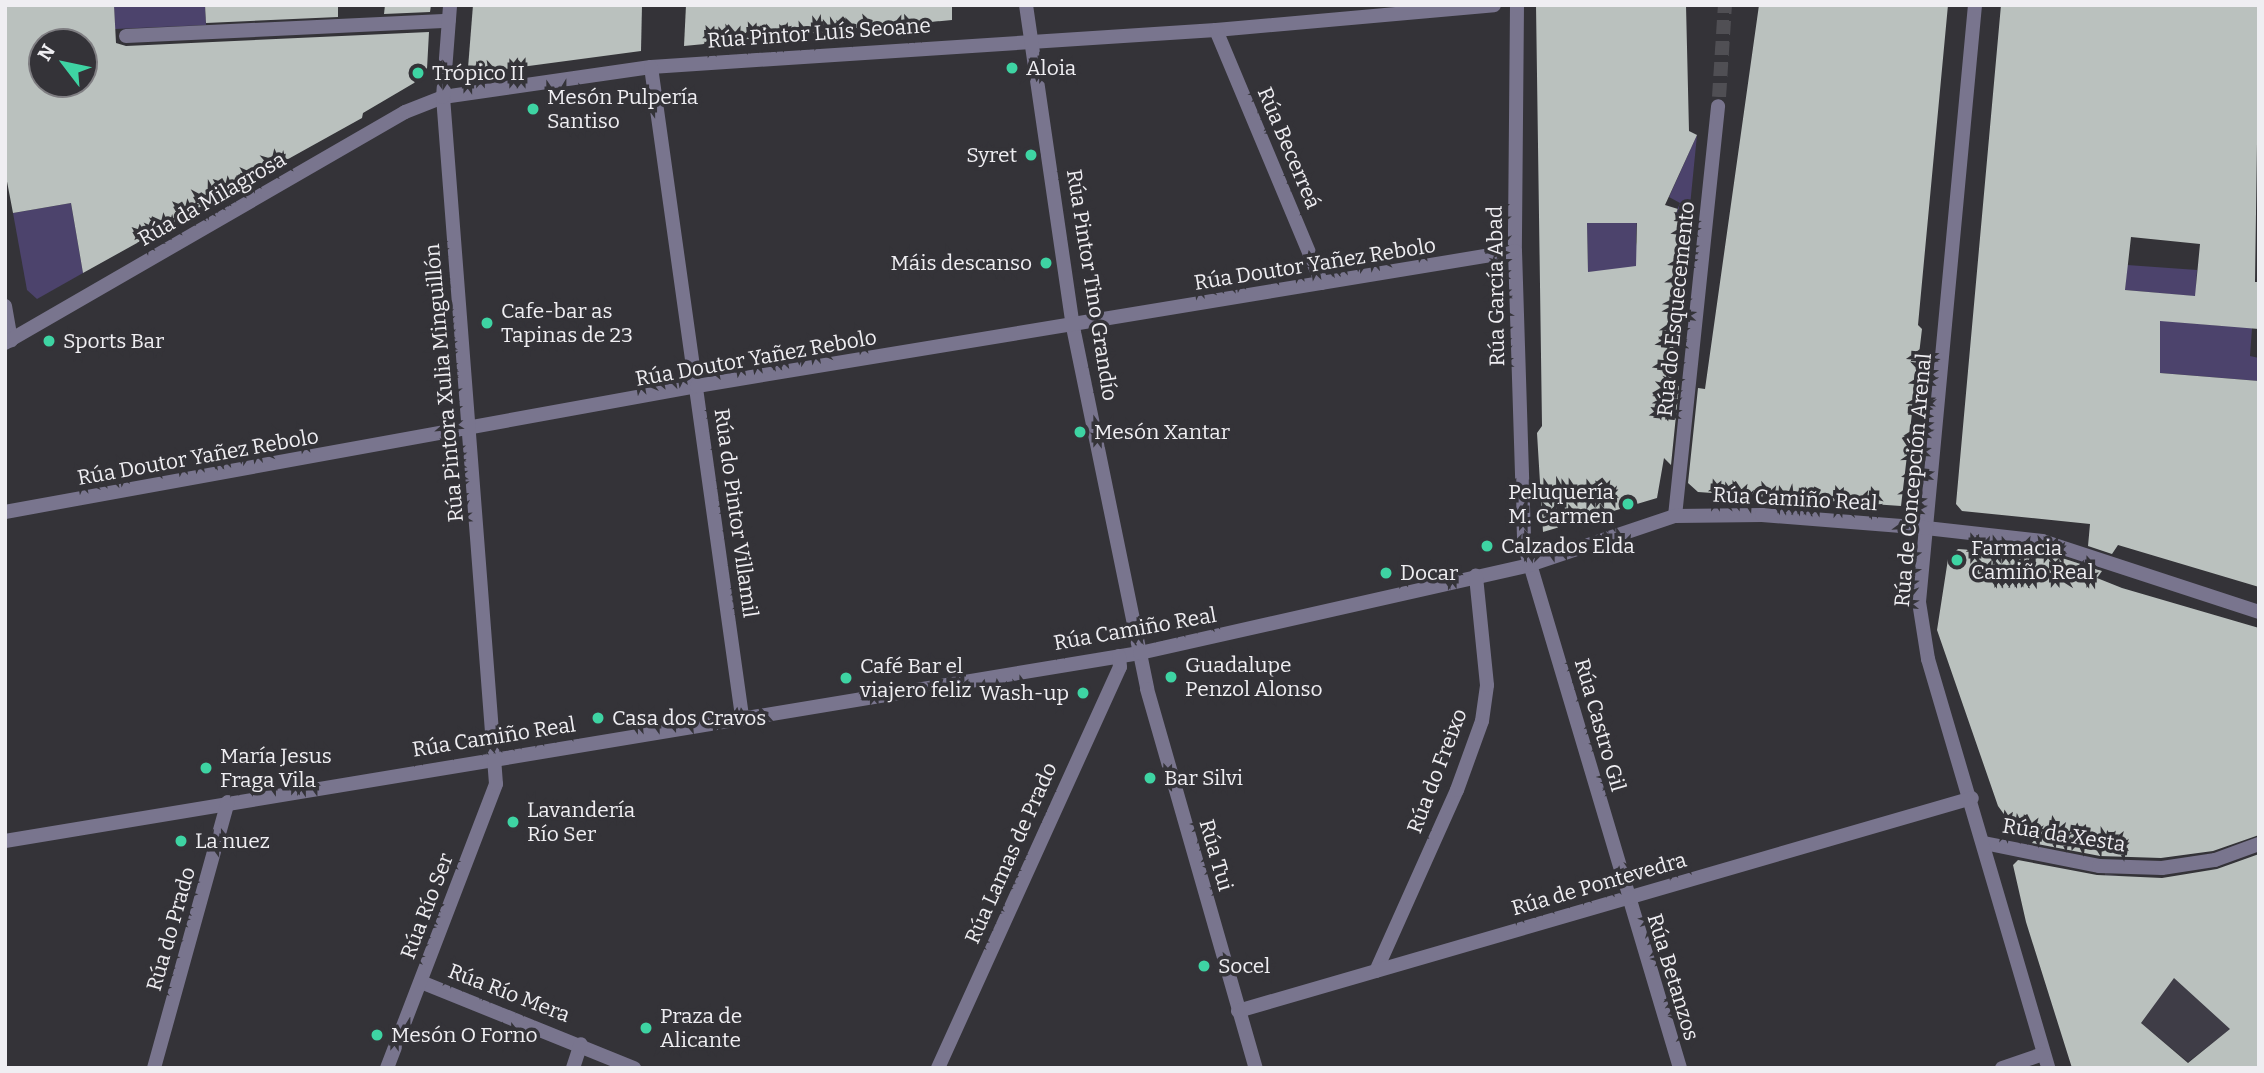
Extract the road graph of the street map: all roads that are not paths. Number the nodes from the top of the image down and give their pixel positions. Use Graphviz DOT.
graph roads {
  1 [pos="450,5"];
  2 [pos="1026,5"];
  3 [pos="1494,5"];
  4 [pos="1517,5"];
  5 [pos="1975,5"];
  6 [pos="449,21"];
  7 [pos="1216,30"];
  8 [pos="126,36"];
  9 [pos="1031,39"];
  10 [pos="651,67"];
  11 [pos="443,97"];
  12 [pos="1718,106"];
  13 [pos="1515,251"];
  14 [pos="1322,283"];
  15 [pos="5,306"];
  16 [pos="1073,327"];
  17 [pos="8,341"];
  18 [pos="697,386"];
  19 [pos="468,430"];
  20 [pos="5,512"];
  21 [pos="1675,516"];
  22 [pos="1926,528"];
  23 [pos="1529,565"];
  24 [pos="1476,576"];
  25 [pos="2259,612"];
  26 [pos="1140,653"];
  27 [pos="1119,656"];
  28 [pos="742,716"];
  29 [pos="497,758"];
  30 [pos="1972,798"];
  31 [pos="228,802"];
  32 [pos="5,841"];
  33 [pos="1984,843"];
  34 [pos="2259,844"];
  35 [pos="1628,898"];
  36 [pos="1376,971"];
  37 [pos="421,982"];
  38 [pos="1238,1011"];
  39 [pos="581,1044"];
  40 [pos="2045,1061"];
  41 [pos="154,1068"];
  42 [pos="387,1068"];
  43 [pos="573,1068"];
  44 [pos="634,1068"];
  45 [pos="937,1068"];
  46 [pos="1256,1068"];
  47 [pos="1680,1068"];
  48 [pos="2003,1068"];
  1 -- 6 [label="street, Rúa Pintora Xulia Minguillón"];
  2 -- 9 [label="street, Rúa Pintor Tino Grandío"];
  3 -- 7 [label="street, Rúa Pintor Luís Seoane"];
  4 -- 13 [label="street, Rúa García Abad"];
  5 -- 22 [label="street, Rúa de Concepción Arenal"];
  6 -- 8 [label="street"];
  6 -- 11 [label="street, Rúa Pintora Xulia Minguillón"];
  7 -- 9 [label="street, Rúa Pintor Luís Seoane"];
  7 -- 14 [label="street, Rúa Becerreá"];
  9 -- 10 [label="street, Rúa Pintor Luís Seoane"];
  9 -- 16 [label="street, Rúa Pintor Tino Grandío"];
  10 -- 11 [label="street, Rúa Pintor Luís Seoane"];
  10 -- 18 [label="street, Rúa do Pintor Villamil"];
  11 -- 17 [label="street, Rúa da Milagrosa"];
  11 -- 19 [label="street, Rúa Pintora Xulia Minguillón"];
  12 -- 21 [label="street, Rúa do Esquecemento"];
  13 -- 14 [label="street, Rúa Doutor Yañez Rebolo"];
  13 -- 23 [label="street, Rúa García Abad"];
  14 -- 16 [label="street, Rúa Doutor Yañez Rebolo"];
  15 -- 17 [label="street"];
  16 -- 18 [label="street, Rúa Doutor Yañez Rebolo"];
  16 -- 26 [label="street, Rúa Pintor Tino Grandío"];
  18 -- 19 [label="street, Rúa Doutor Yañez Rebolo"];
  18 -- 28 [label="street, Rúa do Pintor Villamil"];
  19 -- 20 [label="street, Rúa Doutor Yañez Rebolo"];
  19 -- 29 [label="street, Rúa Pintora Xulia Minguillón"];
  21 -- 22 [label="street, Rúa Camiño Real"];
  21 -- 23 [label="street, Rúa Camiño Real"];
  22 -- 25 [label="street, Rúa Camiño Real"];
  22 -- 30 [label="street, Rúa de Concepción Arenal"];
  23 -- 24 [label="street, Rúa Camiño Real"];
  23 -- 35 [label="street, Rúa Castro Gil"];
  24 -- 26 [label="street, Rúa Camiño Real"];
  24 -- 36 [label="street, Rúa do Freixo"];
  26 -- 27 [label="street, Rúa Camiño Real"];
  26 -- 38 [label="street, Rúa Tui"];
  27 -- 28 [label="street, Rúa Camiño Real"];
  27 -- 45 [label="street, Rúa Lamas de Prado"];
  28 -- 29 [label="street, Rúa Camiño Real"];
  29 -- 31 [label="street, Rúa Camiño Real"];
  29 -- 37 [label="street, Rúa Río Ser"];
  30 -- 33 [label="street, Rúa de Concepción Arenal"];
  30 -- 35 [label="street, Rúa de Pontevedra"];
  31 -- 32 [label="street, Rúa Camiño Real"];
  31 -- 41 [label="street, Rúa do Prado"];
  33 -- 34 [label="street, Rúa da Xesta"];
  33 -- 40 [label="street, Rúa de Concepción Arenal"];
  35 -- 36 [label="street, Rúa de Pontevedra"];
  35 -- 47 [label="street, Rúa Betanzos"];
  36 -- 38 [label="street, Rúa de Pontevedra"];
  37 -- 39 [label="street, Rúa Río Mera"];
  37 -- 42 [label="street, Rúa Río Ser"];
  38 -- 46 [label="street, Rúa Tui"];
  39 -- 43 [label="street"];
  39 -- 44 [label="street"];
  40 -- 48 [label="street"];
}
